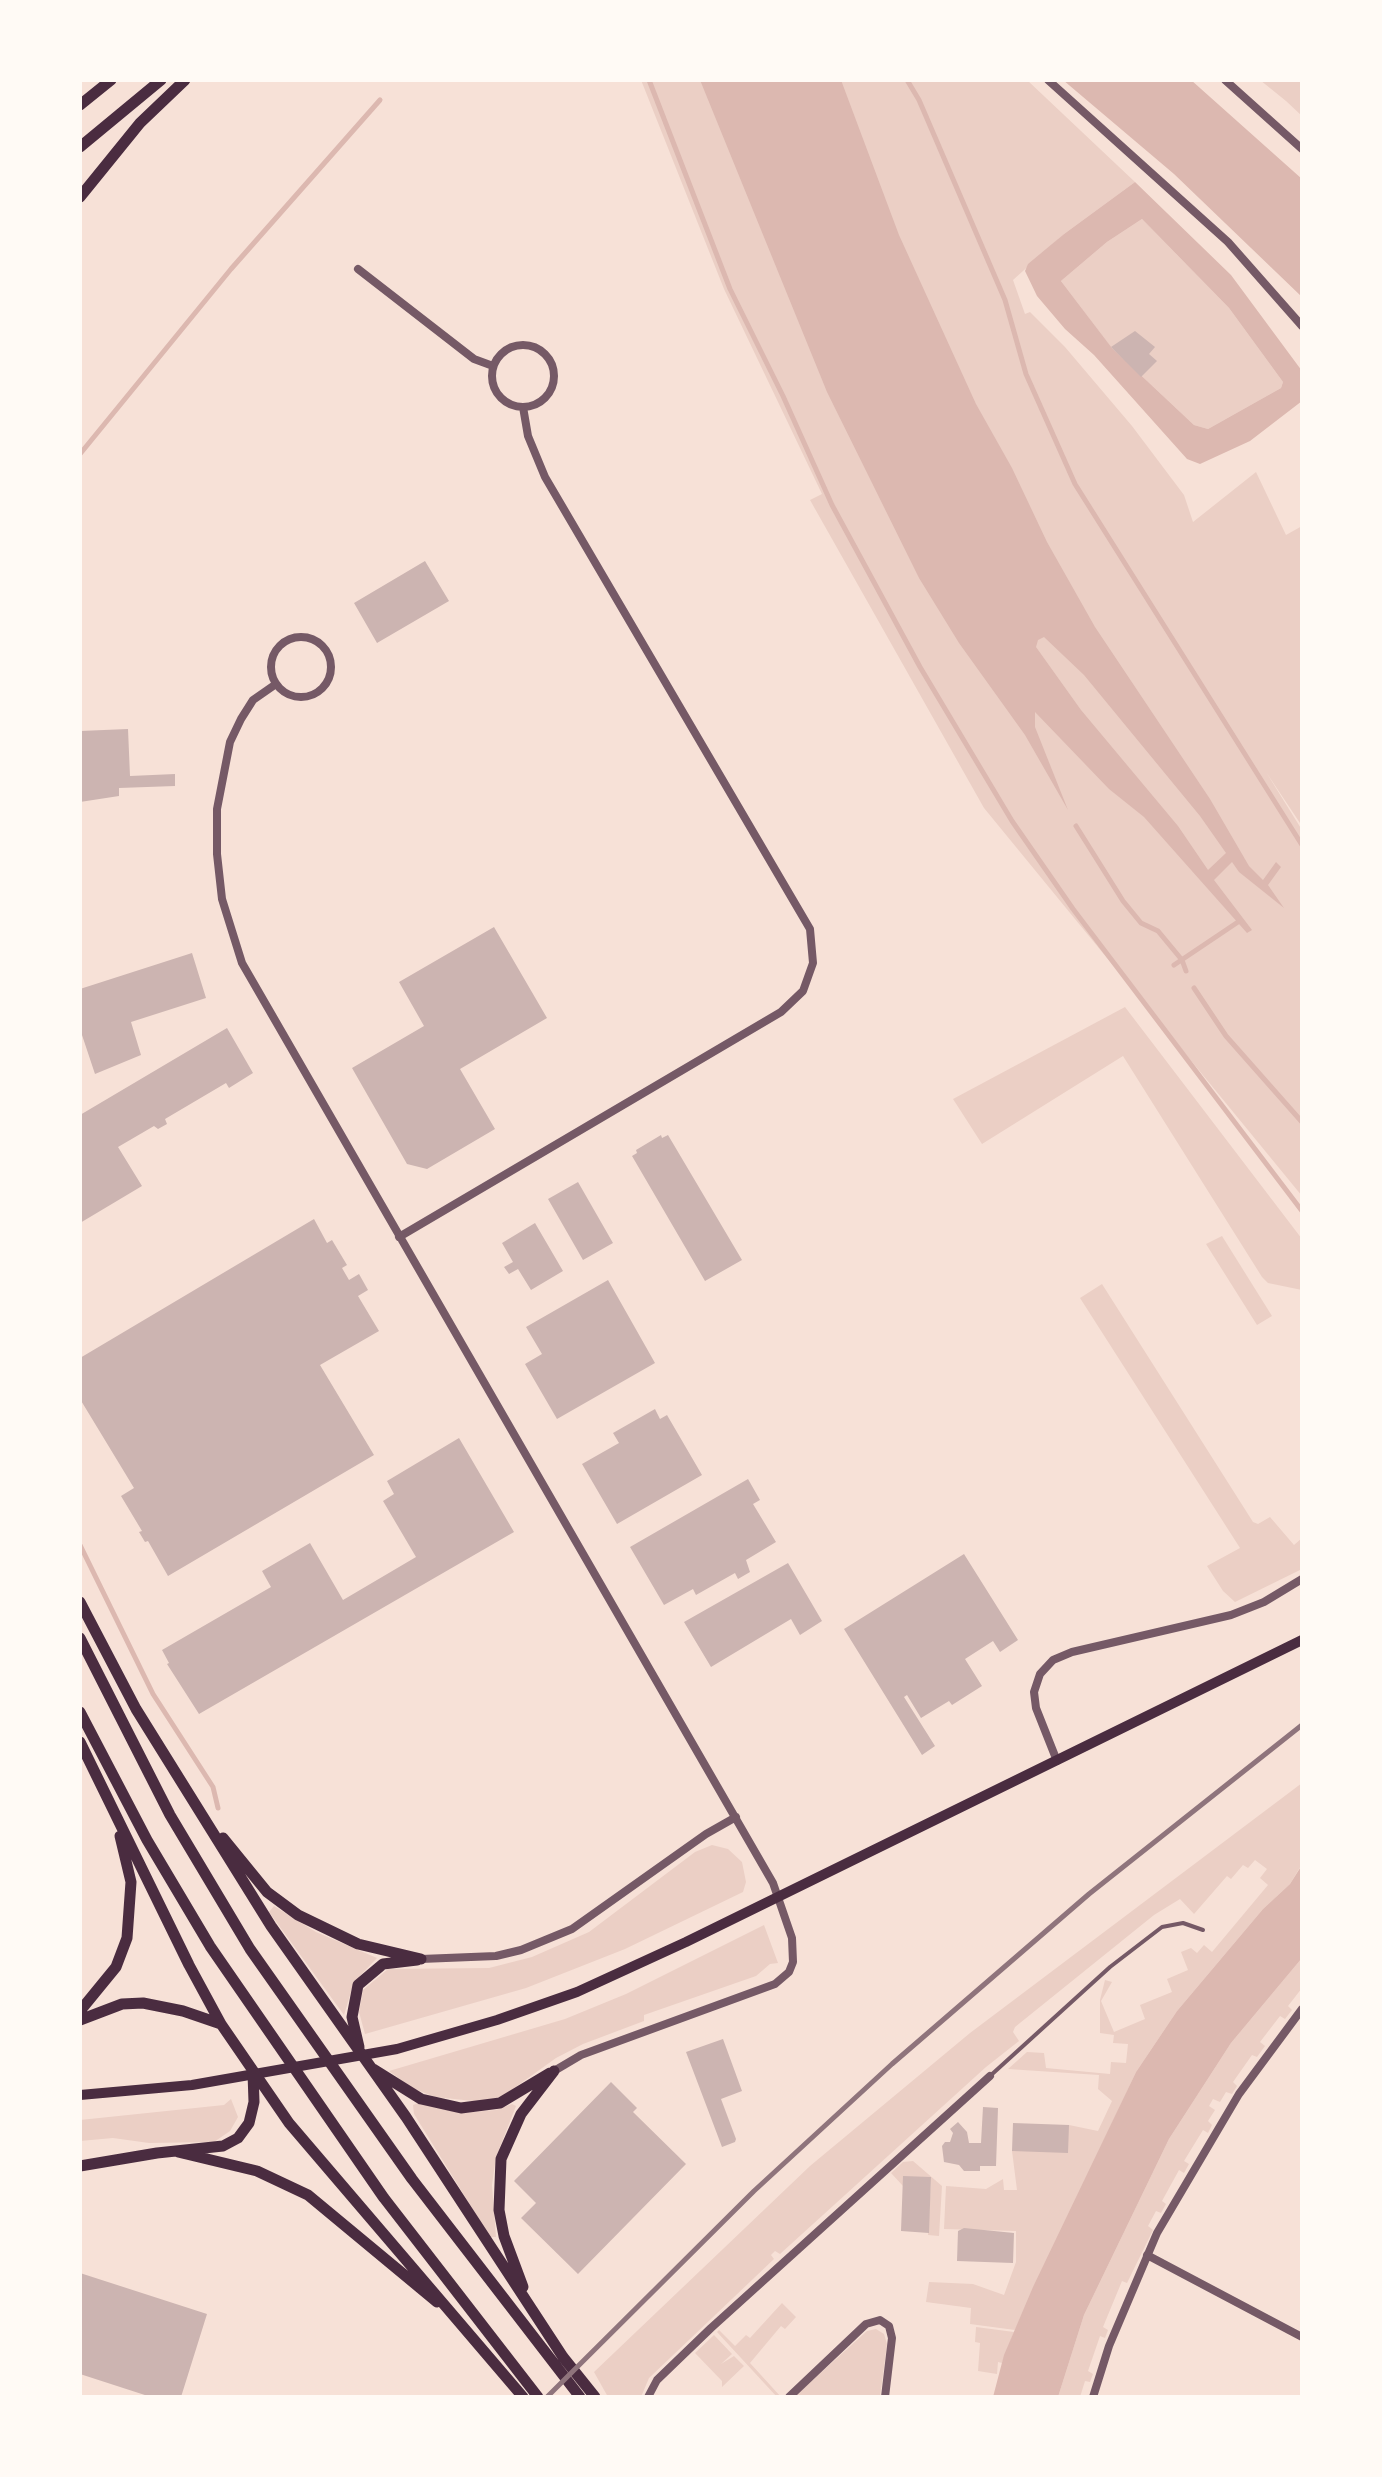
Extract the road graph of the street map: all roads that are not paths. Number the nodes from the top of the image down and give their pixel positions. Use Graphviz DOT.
graph roads {
  1 [pos="111,80"];
  2 [pos="161,80"];
  3 [pos="185,80"];
  4 [pos="1048,80"];
  5 [pos="1225,80"];
  6 [pos="80,105"];
  7 [pos="80,147"];
  8 [pos="1302,149"];
  9 [pos="80,196"];
  10 [pos="358,269"];
  11 [pos="1302,326"];
  12 [pos="493,366"];
  13 [pos="523,407"];
  14 [pos="276,684"];
  15 [pos="399,1236"];
  16 [pos="1302,1580"];
  17 [pos="80,1602"];
  18 [pos="80,1638"];
  19 [pos="1302,1640"];
  20 [pos="80,1712"];
  21 [pos="80,1742"];
  22 [pos="1057,1761"];
  23 [pos="186,1791"];
  24 [pos="116,1817"];
  25 [pos="736,1817"];
  26 [pos="778,1898"];
  27 [pos="1203,1930"];
  28 [pos="422,1959"];
  29 [pos="1302,2009"];
  30 [pos="80,2011"];
  31 [pos="80,2020"];
  32 [pos="221,2024"];
  33 [pos="360,2052"];
  34 [pos="369,2066"];
  35 [pos="253,2070"];
  36 [pos="554,2071"];
  37 [pos="990,2076"];
  38 [pos="80,2095"];
  39 [pos="178,2152"];
  40 [pos="80,2166"];
  41 [pos="1146,2255"];
  42 [pos="455,2315"];
  43 [pos="540,2321"];
  44 [pos="1302,2337"];
  45 [pos="523,2397"];
  46 [pos="538,2397"];
  47 [pos="580,2397"];
  48 [pos="595,2397"];
  49 [pos="648,2397"];
  50 [pos="789,2397"];
  51 [pos="884,2397"];
  52 [pos="1093,2397"];
  1 -- 6 [label="highway"];
  2 -- 7 [label="highway"];
  3 -- 9 [label="highway"];
  4 -- 11 [label="street"];
  5 -- 8 [label="street"];
  10 -- 12 [label="street"];
  12 -- 13 [label="street"];
  12 -- 13 [label="street"];
  13 -- 15 [label="street"];
  14 -- 14 [label="street"];
  14 -- 15 [label="street"];
  15 -- 25 [label="street"];
  16 -- 22 [label="street"];
  17 -- 23 [label="highway"];
  18 -- 47 [label="highway"];
  19 -- 22 [label="main road"];
  20 -- 46 [label="highway"];
  21 -- 24 [label="highway"];
  22 -- 26 [label="main road"];
  23 -- 28 [label="highway"];
  23 -- 33 [label="highway"];
  24 -- 30 [label="highway"];
  24 -- 32 [label="highway"];
  25 -- 26 [label="street"];
  25 -- 28 [label="street"];
  26 -- 36 [label="street"];
  26 -- 38 [label="main road"];
  27 -- 37 [label="lane"];
  28 -- 33 [label="highway"];
  29 -- 41 [label="street"];
  31 -- 32 [label="highway"];
  32 -- 35 [label="highway"];
  33 -- 34 [label="highway"];
  34 -- 36 [label="highway"];
  34 -- 43 [label="highway"];
  35 -- 39 [label="highway"];
  35 -- 42 [label="highway"];
  36 -- 43 [label="highway"];
  37 -- 49 [label="street"];
  39 -- 40 [label="highway"];
  39 -- 42 [label="highway"];
  41 -- 44 [label="street"];
  41 -- 52 [label="street"];
  42 -- 45 [label="highway"];
  43 -- 48 [label="highway"];
  50 -- 51 [label="street"];
}
